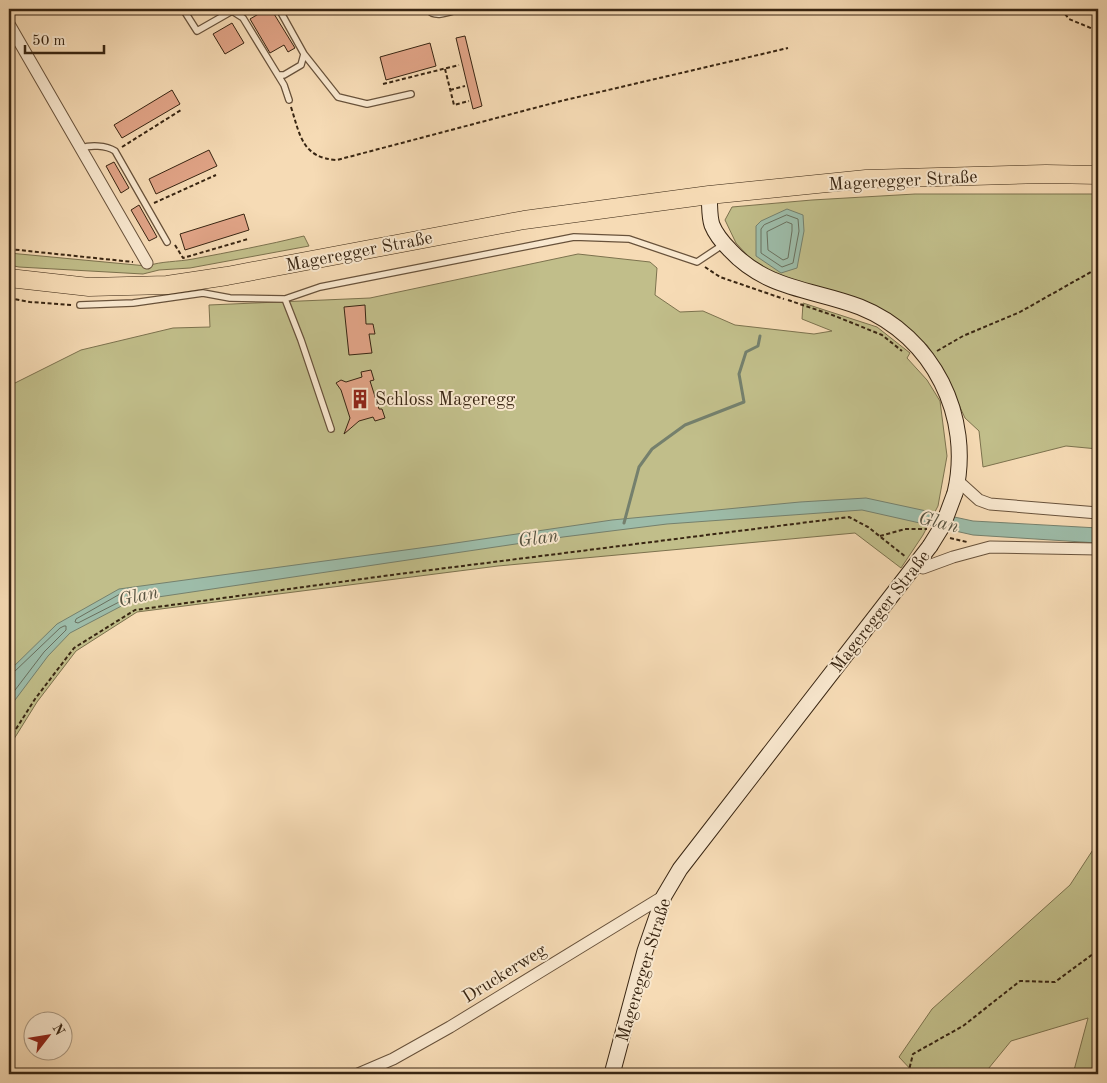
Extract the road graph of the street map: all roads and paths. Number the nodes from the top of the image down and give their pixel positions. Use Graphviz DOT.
graph roads {
  1 [pos="183,9"];
  2 [pos="279,9"];
  3 [pos="427,9"];
  4 [pos="460,9"];
  5 [pos="1061,9"];
  6 [pos="231,10"];
  7 [pos="9,24"];
  8 [pos="1098,31"];
  9 [pos="788,48"];
  10 [pos="304,54"];
  11 [pos="459,64"];
  12 [pos="445,68"];
  13 [pos="278,75"];
  14 [pos="383,84"];
  15 [pos="465,86"];
  16 [pos="450,90"];
  17 [pos="411,94"];
  18 [pos="289,100"];
  19 [pos="469,101"];
  20 [pos="182,110"];
  21 [pos="80,148"];
  22 [pos="114,151"];
  23 [pos="216,174"];
  24 [pos="1098,175"];
  25 [pos="709,195"];
  26 [pos="146,206"];
  27 [pos="248,239"];
  28 [pos="167,242"];
  29 [pos="724,244"];
  30 [pos="9,249"];
  31 [pos="697,262"];
  32 [pos="147,263"];
  33 [pos="1098,268"];
  34 [pos="9,278"];
  35 [pos="9,298"];
  36 [pos="285,299"];
  37 [pos="80,305"];
  38 [pos="905,353"];
  39 [pos="926,357"];
  40 [pos="331,429"];
  41 [pos="956,487"];
  42 [pos="1098,514"];
  43 [pos="918,528"];
  44 [pos="880,536"];
  45 [pos="1098,548"];
  46 [pos="911,561"];
  47 [pos="9,740"];
  48 [pos="664,896"];
  49 [pos="1098,949"];
  50 [pos="358,1074"];
  51 [pos="612,1074"];
  52 [pos="908,1074"];
  1 -- 6 [label="lane"];
  2 -- 10 [label="lane"];
  3 -- 4 [label="lane"];
  5 -- 8 [label="path"];
  6 -- 13 [label="lane"];
  7 -- 21 [label="street"];
  9 -- 18 [label="path"];
  10 -- 13 [label="lane"];
  10 -- 17 [label="lane"];
  11 -- 12 [label="path"];
  12 -- 14 [label="path"];
  12 -- 16 [label="path"];
  13 -- 18 [label="lane"];
  15 -- 16 [label="path"];
  16 -- 19 [label="path"];
  20 -- 22 [label="path"];
  21 -- 22 [label="lane"];
  21 -- 32 [label="street"];
  22 -- 26 [label="lane"];
  23 -- 26 [label="path"];
  24 -- 25 [label="main road, Mageregger Straße"];
  25 -- 29 [label="street, Mageregger Straße"];
  25 -- 34 [label="main road, Mageregger Straße"];
  26 -- 28 [label="lane"];
  27 -- 28 [label="path"];
  29 -- 31 [label="lane"];
  29 -- 39 [label="street, Mageregger Straße"];
  30 -- 32 [label="path"];
  31 -- 36 [label="lane"];
  31 -- 38 [label="path"];
  33 -- 39 [label="path"];
  35 -- 37 [label="path"];
  36 -- 37 [label="lane"];
  36 -- 40 [label="lane"];
  39 -- 41 [label="street, Mageregger Straße"];
  41 -- 42 [label="street"];
  41 -- 46 [label="street, Mageregger Straße, bridge"];
  43 -- 44 [label="path"];
  44 -- 46 [label="path"];
  44 -- 47 [label="path"];
  45 -- 46 [label="street"];
  46 -- 48 [label="street, Mageregger Straße"];
  48 -- 50 [label="street, Druckerweg"];
  48 -- 51 [label="street, Mageregger Straße"];
  49 -- 52 [label="path"];
}
